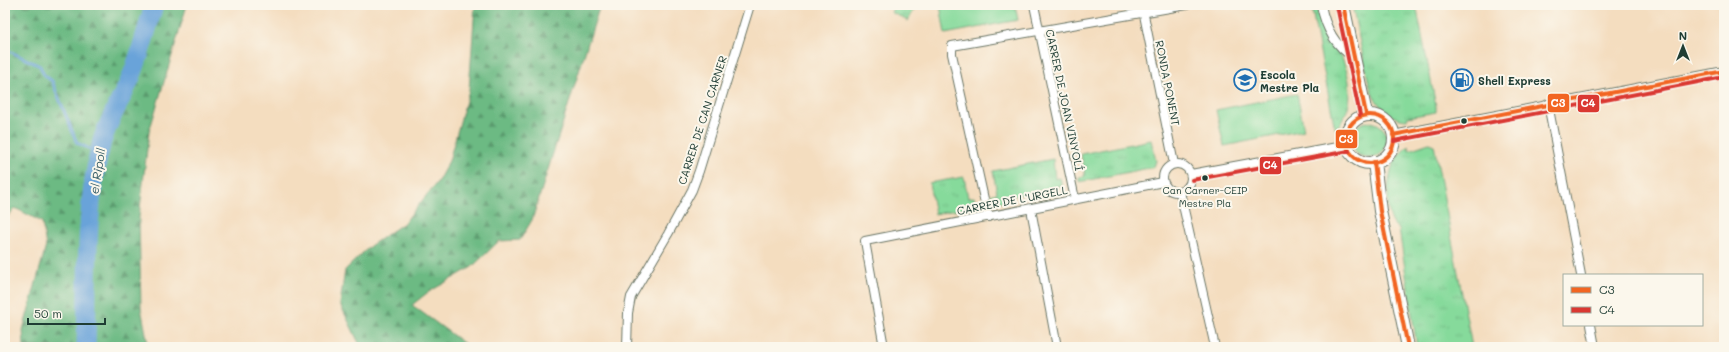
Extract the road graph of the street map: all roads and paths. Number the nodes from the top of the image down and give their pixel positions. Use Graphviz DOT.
graph roads {
  1 [pos="750,5"];
  2 [pos="1034,5"];
  3 [pos="1187,5"];
  4 [pos="1321,5"];
  5 [pos="1344,5"];
  6 [pos="1143,9"];
  7 [pos="1039,31"];
  8 [pos="1353,58"];
  9 [pos="1724,71"];
  10 [pos="1548,104"];
  11 [pos="1366,114"];
  12 [pos="1394,135"];
  13 [pos="1348,145"];
  14 [pos="1374,162"];
  15 [pos="1174,164"];
  16 [pos="1191,174"];
  17 [pos="1164,182"];
  18 [pos="1180,192"];
  19 [pos="1075,199"];
  20 [pos="1031,209"];
  21 [pos="988,217"];
  22 [pos="1581,274"];
  23 [pos="1591,326"];
  24 [pos="627,347"];
  25 [pos="884,347"];
  26 [pos="1057,347"];
  27 [pos="1215,347"];
  28 [pos="1408,347"];
  29 [pos="1595,347"];
  1 -- 24 [label="street, CARRER DE CAN CARNER"];
  2 -- 7 [label="street, CARRER DE JOAN VINYOLÍ"];
  3 -- 6 [label="street"];
  4 -- 8 [label="street"];
  5 -- 8 [label="street"];
  6 -- 7 [label="street"];
  6 -- 15 [label="street, RONDA PONENT"];
  7 -- 19 [label="street, CARRER DE JOAN VINYOLÍ"];
  7 -- 21 [label="street"];
  8 -- 11 [label="street"];
  9 -- 10 [label="street"];
  10 -- 12 [label="street"];
  10 -- 22 [label="street"];
  11 -- 12 [label="street"];
  11 -- 13 [label="street"];
  12 -- 14 [label="street"];
  13 -- 14 [label="street"];
  13 -- 16 [label="street"];
  14 -- 28 [label="street"];
  15 -- 16 [label="street"];
  15 -- 17 [label="street"];
  16 -- 18 [label="street"];
  17 -- 18 [label="street"];
  17 -- 19 [label="street, CARRER DE L'URGELL"];
  18 -- 27 [label="street"];
  19 -- 20 [label="street, CARRER DE L'URGELL"];
  20 -- 21 [label="street, CARRER DE L'URGELL"];
  20 -- 26 [label="street"];
  21 -- 25 [label="street, CARRER DE L'URGELL"];
  23 -- 29 [label="street"];
}
